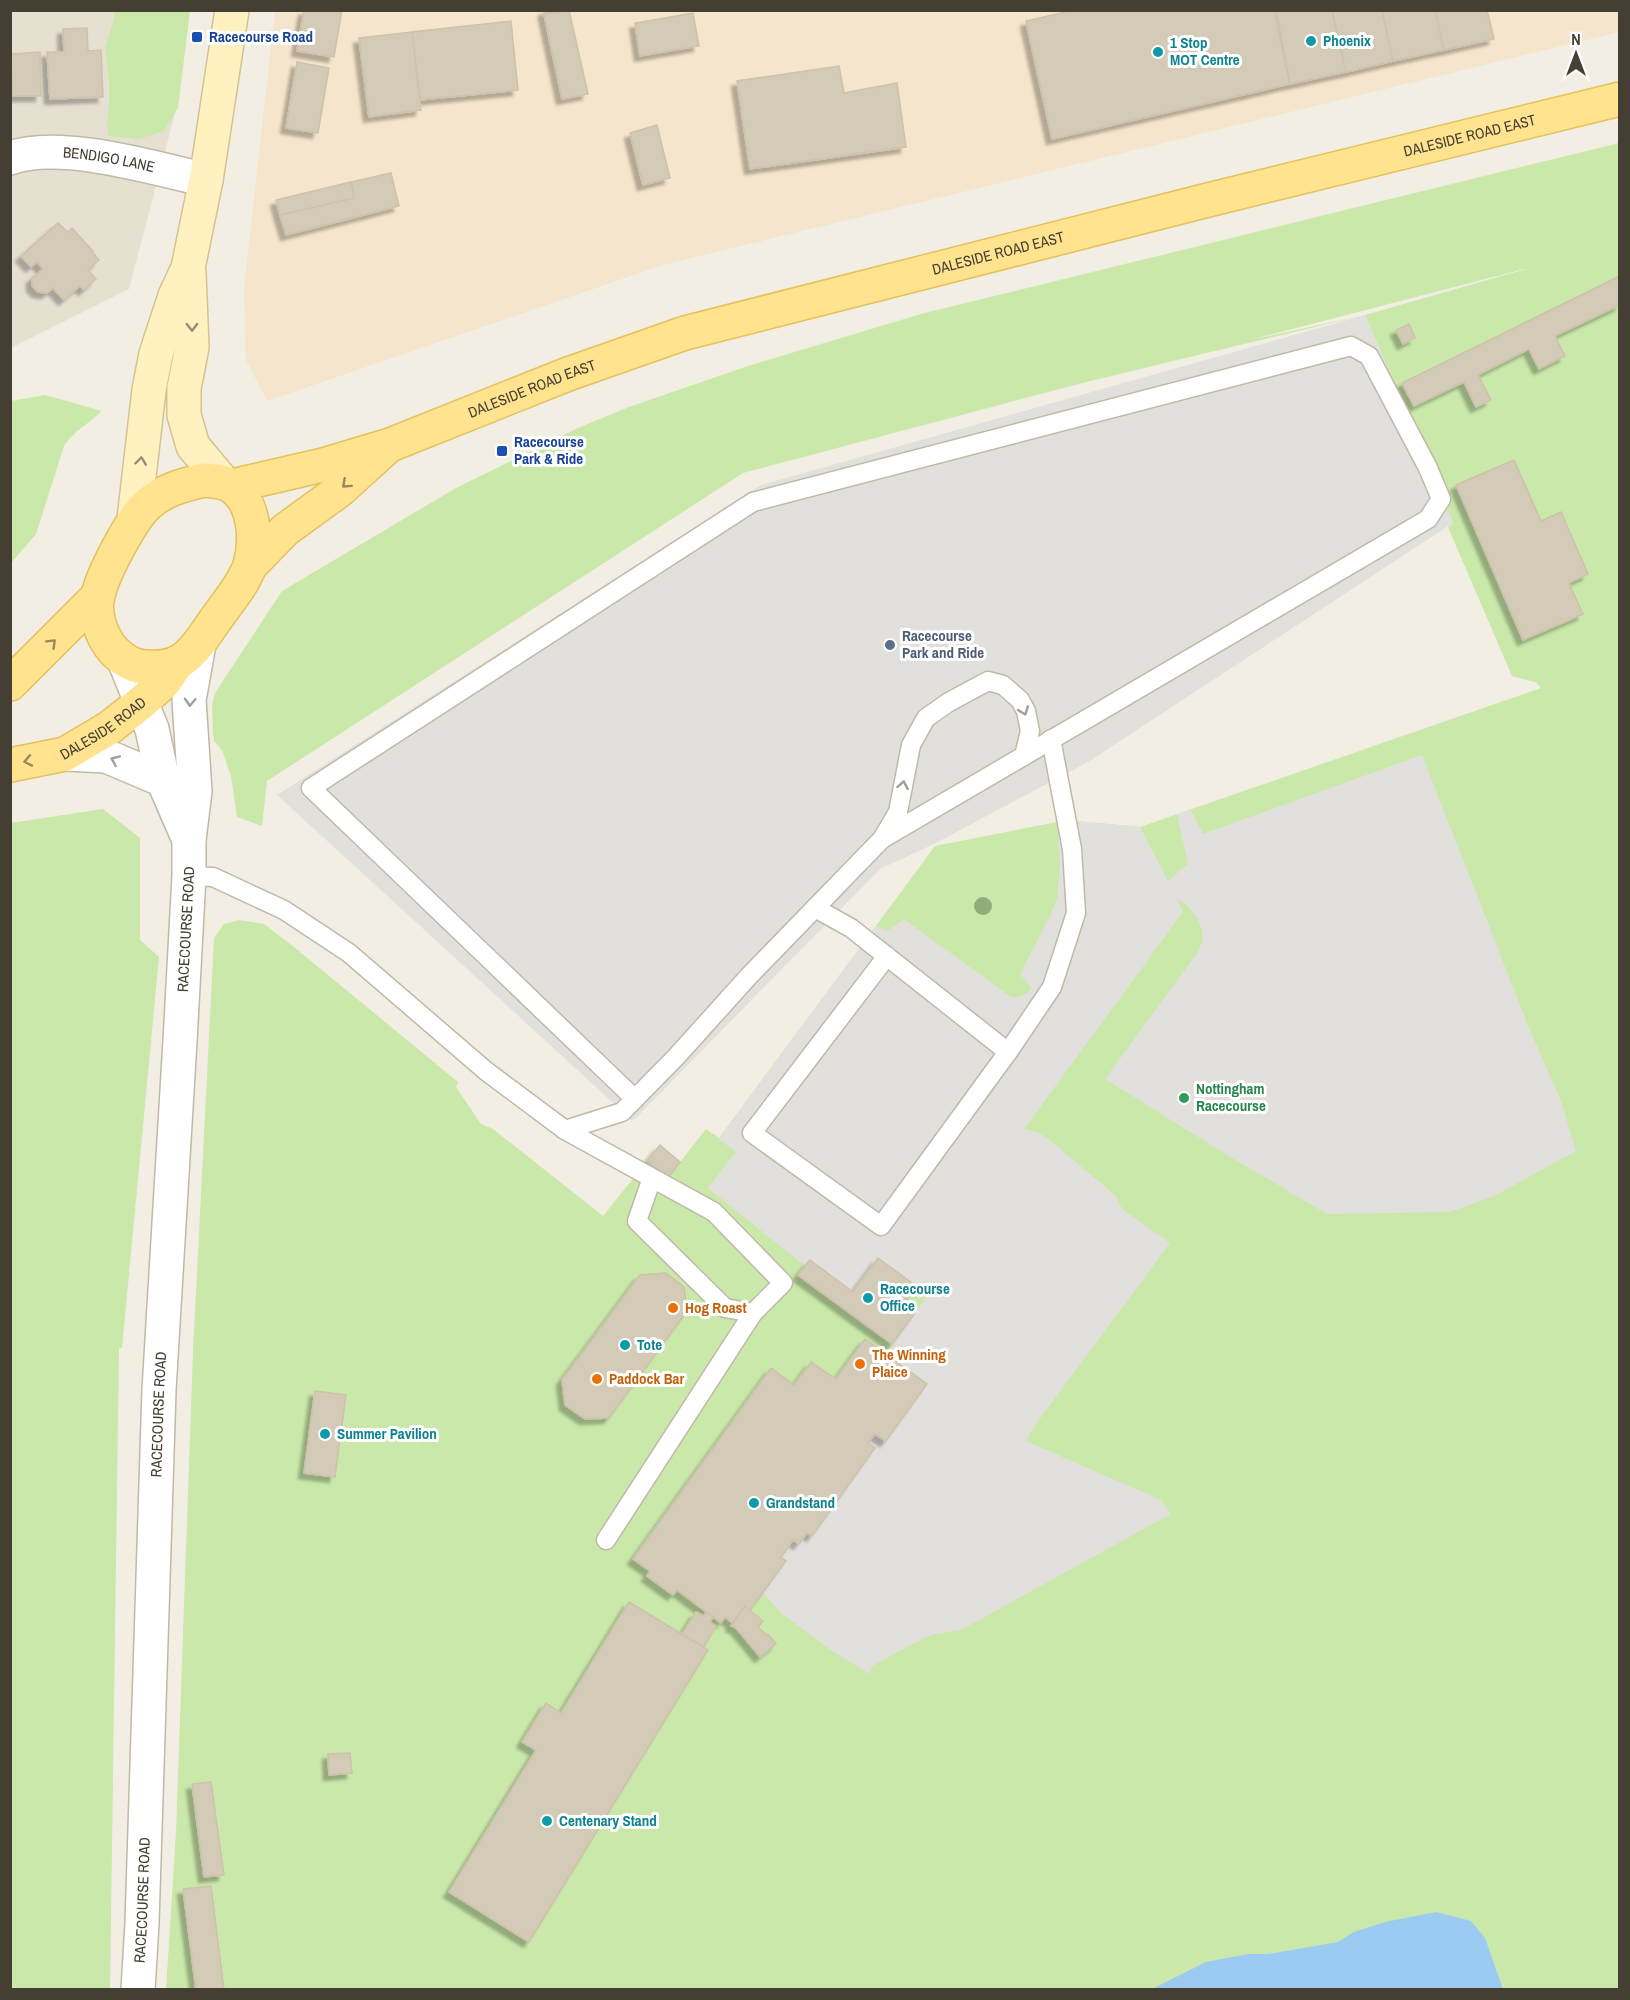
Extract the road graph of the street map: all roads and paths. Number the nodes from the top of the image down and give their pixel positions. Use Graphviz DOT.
graph roads {
  1 [pos="232,10"];
  2 [pos="1620,99"];
  3 [pos="10,158"];
  4 [pos="206,180"];
  5 [pos="188,268"];
  6 [pos="390,445"];
  7 [pos="228,484"];
  8 [pos="134,519"];
  9 [pos="250,566"];
  10 [pos="97,597"];
  11 [pos="188,653"];
  12 [pos="124,660"];
  13 [pos="10,684"];
  14 [pos="142,702"];
  15 [pos="1052,739"];
  16 [pos="65,754"];
  17 [pos="1024,756"];
  18 [pos="10,765"];
  19 [pos="163,780"];
  20 [pos="882,839"];
  21 [pos="189,840"];
  22 [pos="189,876"];
  23 [pos="815,908"];
  24 [pos="887,956"];
  25 [pos="1008,1052"];
  26 [pos="635,1099"];
  27 [pos="565,1130"];
  28 [pos="652,1178"];
  29 [pos="753,1313"];
  30 [pos="606,1540"];
  31 [pos="138,1989"];
  1 -- 4 [label="street"];
  2 -- 6 [label="main road, DALESIDE ROAD EAST"];
  3 -- 4 [label="street, BENDIGO LANE"];
  4 -- 5 [label="street"];
  5 -- 7 [label="street, one-way"];
  8 -- 5 [label="street, one-way"];
  6 -- 7 [label="main road, DALESIDE ROAD EAST"];
  6 -- 9 [label="main road, DALESIDE ROAD EAST, one-way"];
  7 -- 8 [label="main road"];
  7 -- 9 [label="main road"];
  8 -- 10 [label="main road"];
  9 -- 11 [label="main road"];
  10 -- 12 [label="main road"];
  13 -- 10 [label="main road, one-way"];
  11 -- 12 [label="main road"];
  11 -- 14 [label="main road, DALESIDE ROAD"];
  11 -- 21 [label="street, RACECOURSE ROAD, one-way"];
  12 -- 14 [label="street, RACECOURSE ROAD"];
  14 -- 16 [label="main road, DALESIDE ROAD"];
  14 -- 19 [label="street, RACECOURSE ROAD"];
  15 -- 17 [label="lane"];
  15 -- 25 [label="lane"];
  15 -- 26 [label="lane"];
  16 -- 18 [label="main road, DALESIDE ROAD, one-way"];
  19 -- 16 [label="street, one-way"];
  17 -- 20 [label="lane"];
  20 -- 17 [label="lane, one-way"];
  19 -- 21 [label="street, RACECOURSE ROAD"];
  20 -- 23 [label="lane"];
  21 -- 22 [label="street, RACECOURSE ROAD"];
  22 -- 27 [label="lane"];
  22 -- 31 [label="street, RACECOURSE ROAD"];
  23 -- 24 [label="lane"];
  23 -- 26 [label="lane"];
  24 -- 25 [label="lane"];
  24 -- 25 [label="lane"];
  26 -- 27 [label="lane"];
  27 -- 28 [label="lane"];
  28 -- 29 [label="lane"];
  28 -- 29 [label="lane"];
  29 -- 30 [label="lane"];
}
